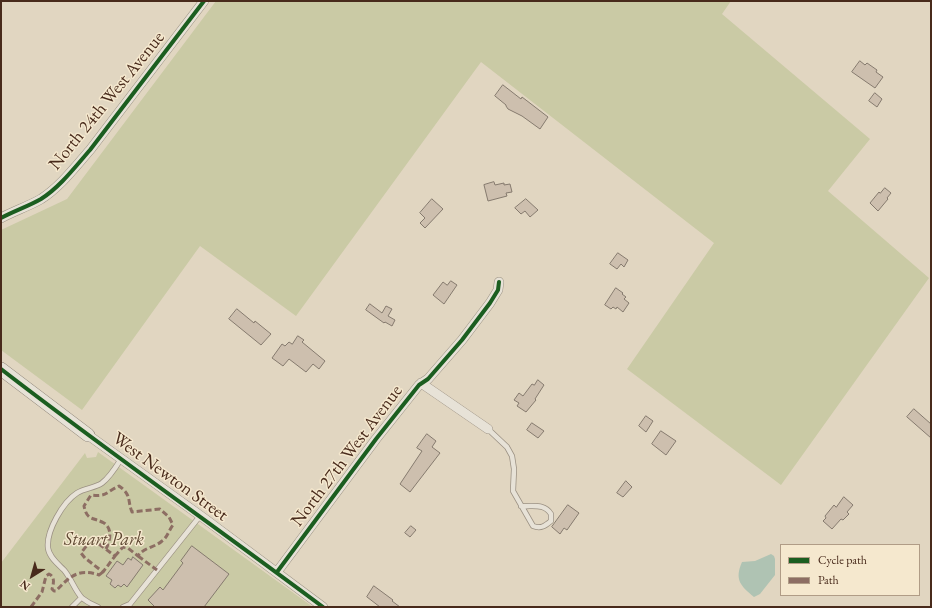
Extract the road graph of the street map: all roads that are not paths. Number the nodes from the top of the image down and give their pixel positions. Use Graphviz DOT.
graph roads {
  1 [pos="204,1"];
  2 [pos="1,218"];
  3 [pos="499,282"];
  4 [pos="1,369"];
  5 [pos="421,383"];
  6 [pos="488,429"];
  7 [pos="88,435"];
  8 [pos="121,459"];
  9 [pos="521,506"];
  10 [pos="200,516"];
  11 [pos="277,572"];
  12 [pos="81,598"];
  13 [pos="72,607"];
  14 [pos="98,607"];
  15 [pos="123,607"];
  16 [pos="323,607"];
  1 -- 2 [label="street, North 24th West Avenue"];
  3 -- 5 [label="street, North 27th West Avenue"];
  4 -- 7 [label="street, West Newton Street"];
  5 -- 6 [label="street"];
  5 -- 11 [label="street, North 27th West Avenue"];
  6 -- 9 [label="lane"];
  7 -- 8 [label="street, West Newton Street"];
  8 -- 10 [label="street, West Newton Street"];
  8 -- 12 [label="lane"];
  9 -- 9 [label="lane"];
  10 -- 11 [label="street, West Newton Street"];
  10 -- 15 [label="lane"];
  11 -- 16 [label="street, West Newton Street"];
  12 -- 13 [label="lane"];
  12 -- 14 [label="lane"];
}
